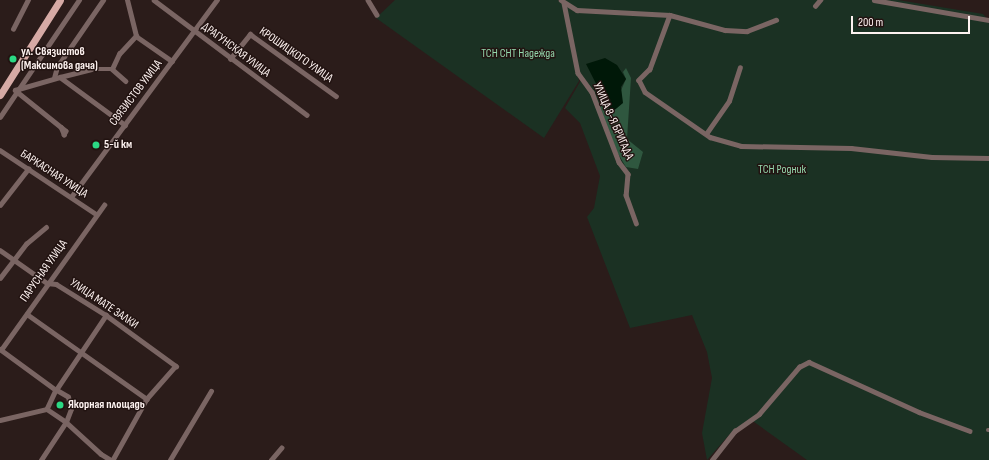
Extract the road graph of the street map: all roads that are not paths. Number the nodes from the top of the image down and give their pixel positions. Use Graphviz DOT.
graph roads {
  1 [pos="28,0"];
  2 [pos="60,0"];
  3 [pos="79,0"];
  4 [pos="103,0"];
  5 [pos="127,0"];
  6 [pos="154,0"];
  7 [pos="217,0"];
  8 [pos="368,0"];
  9 [pos="820,0"];
  10 [pos="874,0"];
  11 [pos="562,2"];
  12 [pos="815,6"];
  13 [pos="377,15"];
  14 [pos="670,15"];
  15 [pos="776,20"];
  16 [pos="989,20"];
  17 [pos="14,29"];
  18 [pos="195,32"];
  19 [pos="136,36"];
  20 [pos="230,60"];
  21 [pos="172,61"];
  22 [pos="740,68"];
  23 [pos="112,69"];
  24 [pos="60,77"];
  25 [pos="54,78"];
  26 [pos="126,81"];
  27 [pos="15,90"];
  28 [pos="0,95"];
  29 [pos="336,96"];
  30 [pos="307,115"];
  31 [pos="0,117"];
  32 [pos="125,125"];
  33 [pos="61,128"];
  34 [pos="706,134"];
  35 [pos="0,150"];
  36 [pos="989,158"];
  37 [pos="28,169"];
  38 [pos="71,197"];
  39 [pos="0,205"];
  40 [pos="104,205"];
  41 [pos="96,214"];
  42 [pos="636,223"];
  43 [pos="46,227"];
  44 [pos="0,250"];
  45 [pos="13,260"];
  46 [pos="0,278"];
  47 [pos="47,283"];
  48 [pos="27,314"];
  49 [pos="106,315"];
  50 [pos="0,349"];
  51 [pos="81,353"];
  52 [pos="56,390"];
  53 [pos="211,391"];
  54 [pos="147,400"];
  55 [pos="48,409"];
  56 [pos="0,420"];
  57 [pos="66,422"];
  58 [pos="970,431"];
  59 [pos="280,448"];
  60 [pos="101,454"];
  61 [pos="41,460"];
  62 [pos="97,460"];
  63 [pos="112,460"];
  64 [pos="170,460"];
  65 [pos="271,460"];
  66 [pos="712,460"];
  1 -- 17 [label="street"];
  2 -- 28 [label="main road"];
  3 -- 27 [label="street"];
  4 -- 25 [label="street"];
  5 -- 19 [label="street"];
  6 -- 18 [label="street, ДРАГУНСКАЯ УЛИЦА"];
  7 -- 18 [label="street, СВЯЗИСТОВ УЛИЦА"];
  8 -- 13 [label="street"];
  9 -- 12 [label="street"];
  10 -- 16 [label="street"];
  11 -- 14 [label="street"];
  11 -- 42 [label="street, УЛИЦА 8-Я БРИГАДА"];
  14 -- 15 [label="street"];
  14 -- 34 [label="street"];
  18 -- 20 [label="street, ДРАГУНСКАЯ УЛИЦА"];
  18 -- 21 [label="street, СВЯЗИСТОВ УЛИЦА"];
  19 -- 21 [label="street"];
  19 -- 23 [label="street"];
  20 -- 29 [label="street, КРОШИЦКОГО УЛИЦА"];
  20 -- 30 [label="street, ДРАГУНСКАЯ УЛИЦА"];
  21 -- 32 [label="street, СВЯЗИСТОВ УЛИЦА"];
  22 -- 34 [label="street"];
  23 -- 24 [label="street"];
  23 -- 26 [label="street"];
  24 -- 25 [label="street"];
  24 -- 32 [label="street"];
  25 -- 27 [label="street"];
  27 -- 31 [label="street"];
  27 -- 33 [label="street"];
  32 -- 38 [label="street, СВЯЗИСТОВ УЛИЦА"];
  34 -- 36 [label="street"];
  35 -- 37 [label="street, БАРКАСНАЯ УЛИЦА"];
  37 -- 38 [label="street, БАРКАСНАЯ УЛИЦА"];
  37 -- 39 [label="street"];
  38 -- 41 [label="street, БАРКАСНАЯ УЛИЦА"];
  40 -- 41 [label="street, ПАРУСНАЯ УЛИЦА"];
  41 -- 47 [label="street, ПАРУСНАЯ УЛИЦА"];
  43 -- 45 [label="street"];
  44 -- 45 [label="street, УЛИЦА МАТЕ ЗАЛКИ"];
  45 -- 46 [label="street"];
  45 -- 47 [label="street, УЛИЦА МАТЕ ЗАЛКИ"];
  47 -- 48 [label="street, ПАРУСНАЯ УЛИЦА"];
  47 -- 49 [label="street, УЛИЦА МАТЕ ЗАЛКИ"];
  48 -- 50 [label="street, ПАРУСНАЯ УЛИЦА"];
  48 -- 51 [label="street"];
  49 -- 51 [label="street"];
  49 -- 54 [label="street, УЛИЦА МАТЕ ЗАЛКИ"];
  50 -- 52 [label="street"];
  51 -- 52 [label="street"];
  51 -- 54 [label="street"];
  52 -- 55 [label="street"];
  52 -- 57 [label="street"];
  53 -- 64 [label="street"];
  54 -- 63 [label="street"];
  55 -- 56 [label="street"];
  55 -- 57 [label="street"];
  57 -- 60 [label="street"];
  57 -- 61 [label="street"];
  58 -- 66 [label="street"];
  59 -- 65 [label="street"];
  60 -- 62 [label="street"];
  60 -- 63 [label="street"];
}
